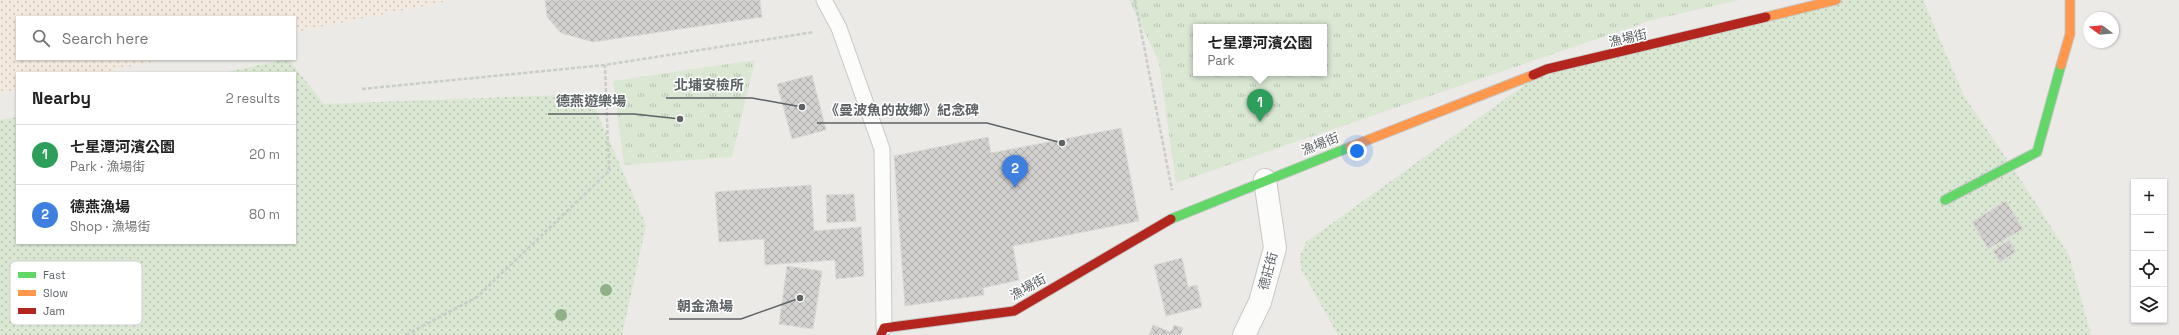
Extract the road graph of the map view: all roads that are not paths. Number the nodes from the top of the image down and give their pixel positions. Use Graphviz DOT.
graph roads {
  1 [pos="824,0"];
  2 [pos="1836,0"];
  3 [pos="2070,0"];
  4 [pos="1265,180"];
  5 [pos="1945,200"];
  6 [pos="882,331"];
  7 [pos="1244,335"];
  1 -- 6 [label="lane"];
  2 -- 4 [label="street, 漁場街"];
  3 -- 5 [label="street"];
  4 -- 6 [label="street, 漁場街"];
  4 -- 7 [label="street, 德莊街"];
}
